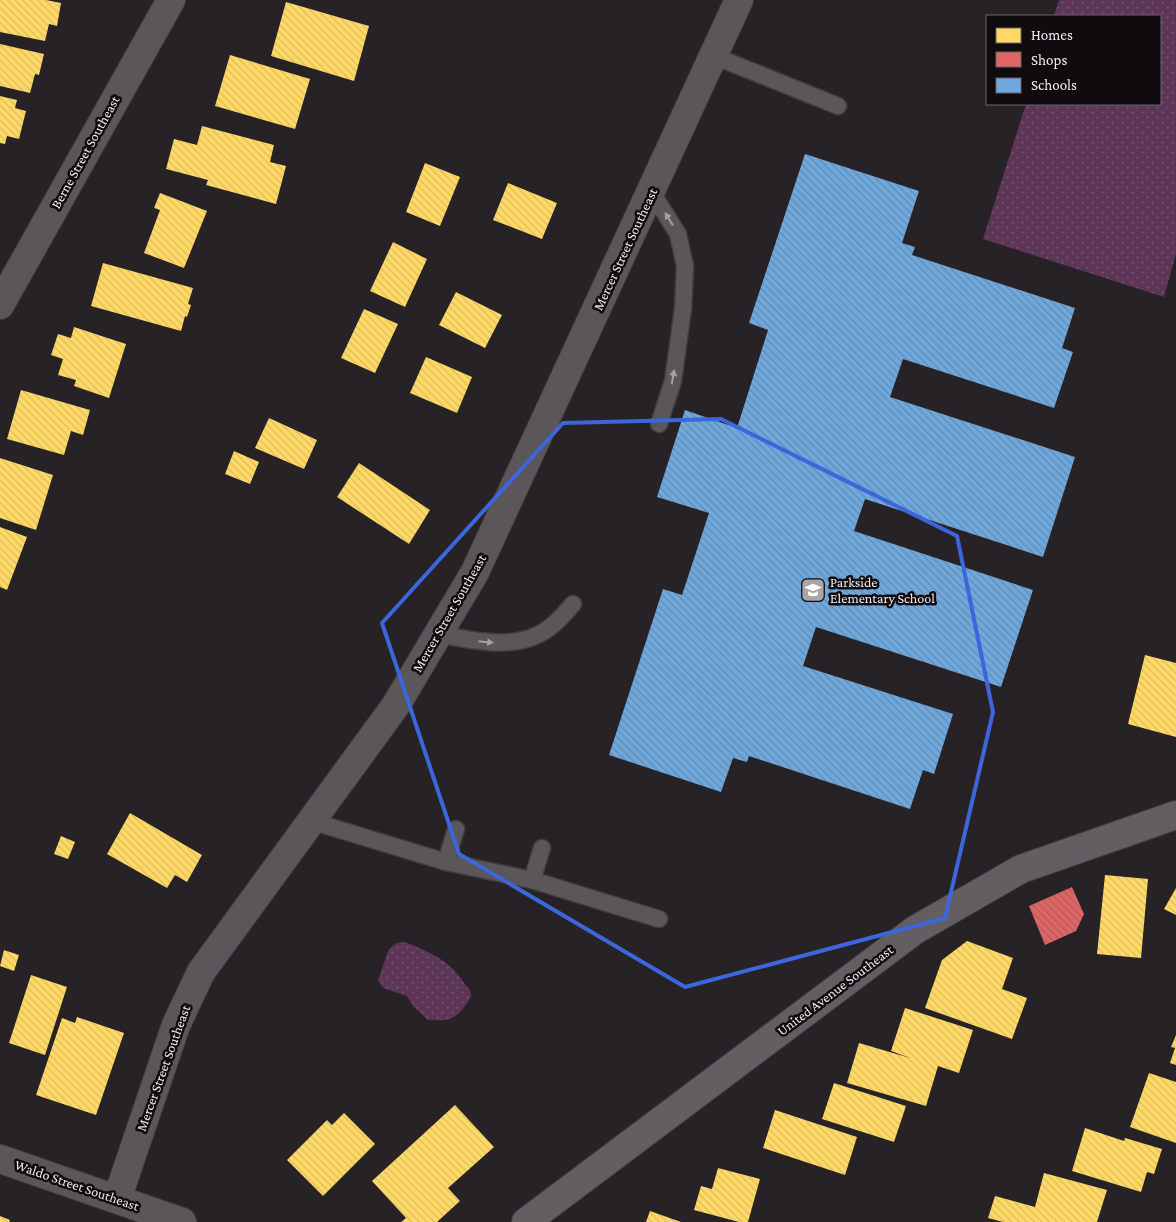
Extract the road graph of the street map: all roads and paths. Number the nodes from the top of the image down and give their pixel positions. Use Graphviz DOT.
graph roads {
  1 [pos="171,0"];
  2 [pos="740,0"];
  3 [pos="714,56"];
  4 [pos="838,106"];
  5 [pos="651,191"];
  6 [pos="0,304"];
  7 [pos="659,424"];
  8 [pos="573,604"];
  9 [pos="438,634"];
  10 [pos="1176,815"];
  11 [pos="311,821"];
  12 [pos="456,830"];
  13 [pos="542,848"];
  14 [pos="446,862"];
  15 [pos="532,880"];
  16 [pos="659,918"];
  17 [pos="0,1159"];
  18 [pos="117,1199"];
  19 [pos="182,1222"];
  20 [pos="526,1222"];
  1 -- 6 [label="street, Berne Street Southeast"];
  2 -- 3 [label="street, Mercer Street Southeast"];
  3 -- 4 [label="lane"];
  3 -- 5 [label="street, Mercer Street Southeast"];
  7 -- 5 [label="lane, one-way"];
  5 -- 9 [label="street, Mercer Street Southeast"];
  9 -- 8 [label="lane, one-way"];
  9 -- 11 [label="street, Mercer Street Southeast"];
  10 -- 20 [label="street, United Avenue Southeast"];
  11 -- 14 [label="lane"];
  11 -- 18 [label="street, Mercer Street Southeast"];
  12 -- 14 [label="lane"];
  13 -- 15 [label="lane"];
  14 -- 15 [label="lane"];
  15 -- 16 [label="lane"];
  17 -- 18 [label="street, Waldo Street Southeast"];
  18 -- 19 [label="street, Waldo Street Southeast"];
}
